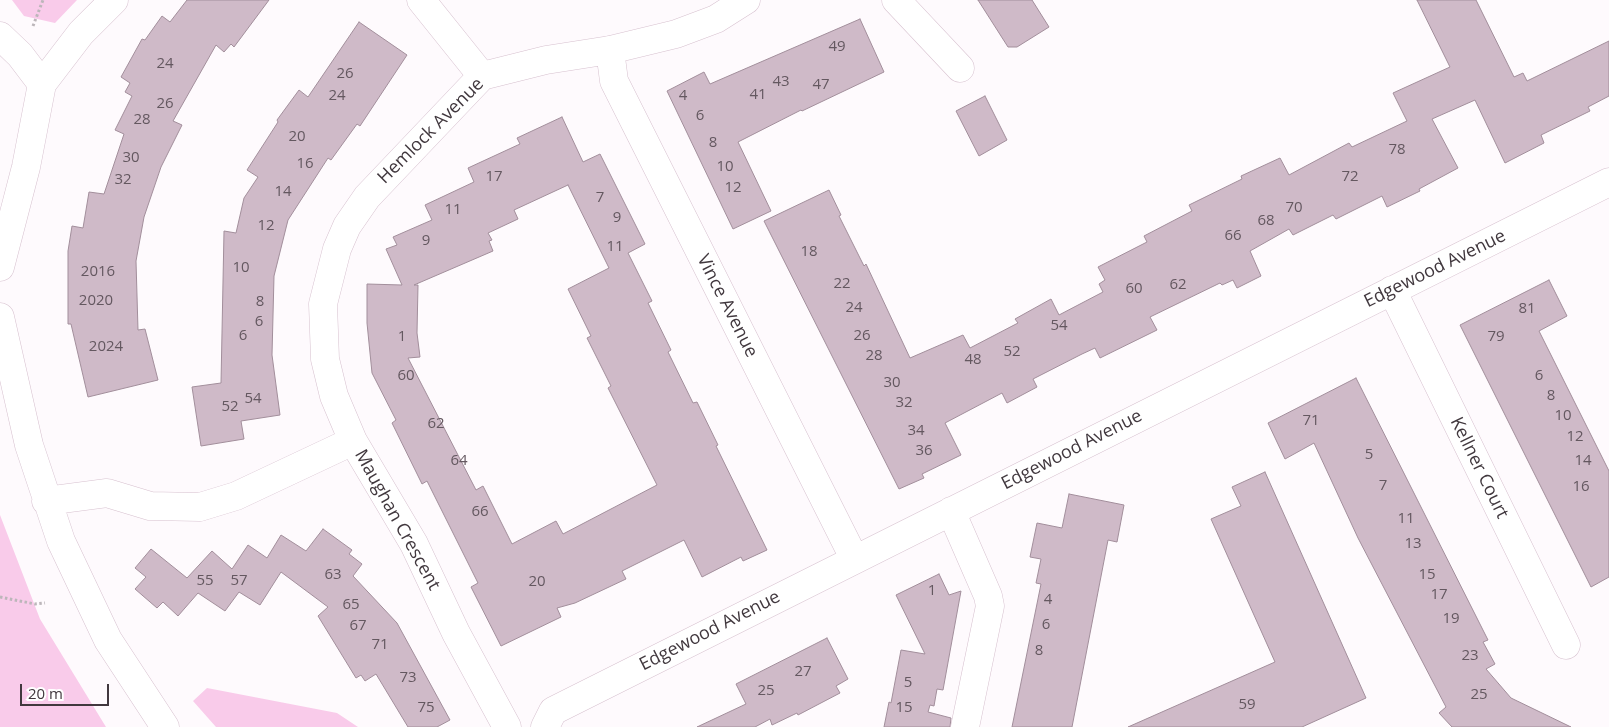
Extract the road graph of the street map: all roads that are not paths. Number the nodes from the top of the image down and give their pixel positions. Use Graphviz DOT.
graph roads {
  1 [pos="114,0"];
  2 [pos="420,0"];
  3 [pos="746,0"];
  4 [pos="896,0"];
  5 [pos="0,36"];
  6 [pos="610,50"];
  7 [pos="960,68"];
  8 [pos="482,76"];
  9 [pos="42,84"];
  10 [pos="1609,182"];
  11 [pos="0,267"];
  12 [pos="1392,290"];
  13 [pos="0,317"];
  14 [pos="353,441"];
  15 [pos="46,501"];
  16 [pos="951,511"];
  17 [pos="854,558"];
  18 [pos="1566,645"];
  19 [pos="165,727"];
  20 [pos="507,727"];
  21 [pos="545,727"];
  22 [pos="965,727"];
  1 -- 9 [label="street"];
  2 -- 8 [label="street"];
  3 -- 6 [label="street, Hemlock Avenue"];
  4 -- 7 [label="street"];
  5 -- 9 [label="street"];
  6 -- 8 [label="street, Hemlock Avenue"];
  6 -- 17 [label="street, Vince Avenue"];
  8 -- 14 [label="street, Hemlock Avenue"];
  9 -- 11 [label="street"];
  10 -- 12 [label="street, Edgewood Avenue"];
  12 -- 16 [label="street, Edgewood Avenue"];
  12 -- 18 [label="street, Kellner Court"];
  13 -- 15 [label="street"];
  14 -- 15 [label="street, Maughan Crescent"];
  14 -- 20 [label="street, Maughan Crescent"];
  15 -- 19 [label="street"];
  16 -- 17 [label="street, Edgewood Avenue"];
  16 -- 22 [label="street"];
  17 -- 21 [label="street, Edgewood Avenue"];
}
